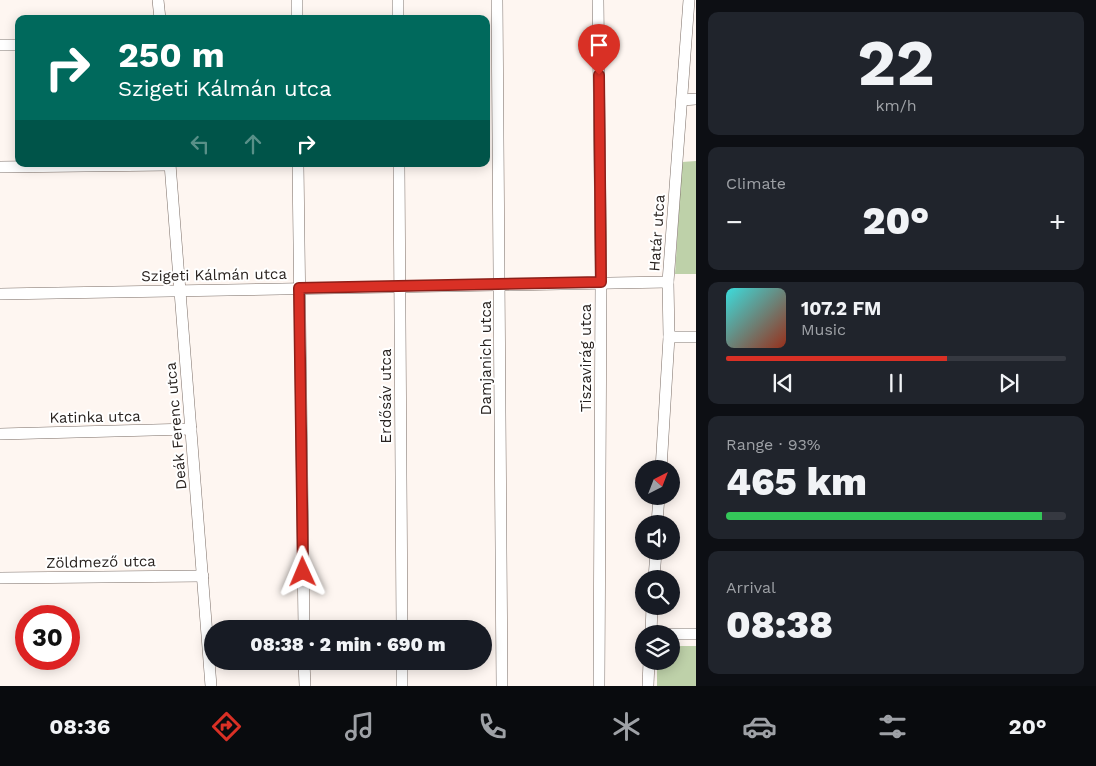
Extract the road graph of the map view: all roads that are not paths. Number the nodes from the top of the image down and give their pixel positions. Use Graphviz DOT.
graph roads {
  1 [pos="158,0"];
  2 [pos="297,0"];
  3 [pos="398,0"];
  4 [pos="497,0"];
  5 [pos="598,0"];
  6 [pos="689,0"];
  7 [pos="160,15"];
  8 [pos="297,15"];
  9 [pos="398,15"];
  10 [pos="0,45"];
  11 [pos="15,45"];
  12 [pos="696,99"];
  13 [pos="682,100"];
  14 [pos="0,166"];
  15 [pos="15,166"];
  16 [pos="170,167"];
  17 [pos="298,167"];
  18 [pos="399,167"];
  19 [pos="601,282"];
  20 [pos="668,282"];
  21 [pos="500,285"];
  22 [pos="401,286"];
  23 [pos="299,288"];
  24 [pos="180,290"];
  25 [pos="0,294"];
  26 [pos="669,337"];
  27 [pos="696,337"];
  28 [pos="191,429"];
  29 [pos="0,434"];
  30 [pos="662,460"];
  31 [pos="203,576"];
  32 [pos="0,578"];
  33 [pos="304,620"];
  34 [pos="402,620"];
  35 [pos="680,634"];
  36 [pos="696,634"];
  37 [pos="304,670"];
  38 [pos="402,670"];
  39 [pos="649,670"];
  40 [pos="211,686"];
  41 [pos="304,686"];
  42 [pos="402,686"];
  43 [pos="502,686"];
  44 [pos="599,686"];
  45 [pos="648,686"];
  1 -- 7 [label="street"];
  2 -- 8 [label="street"];
  3 -- 9 [label="street"];
  4 -- 21 [label="street, Damjanich utca"];
  5 -- 19 [label="street, Tiszavirág utca"];
  6 -- 13 [label="street, Határ utca"];
  10 -- 11 [label="street"];
  12 -- 13 [label="street"];
  13 -- 20 [label="street, Határ utca"];
  14 -- 15 [label="street"];
  16 -- 24 [label="street, Deák Ferenc utca"];
  17 -- 23 [label="street"];
  18 -- 22 [label="street, Erdősáv utca"];
  19 -- 20 [label="street, Szigeti Kálmán utca"];
  19 -- 21 [label="street, Szigeti Kálmán utca"];
  19 -- 44 [label="street, Tiszavirág utca"];
  20 -- 26 [label="street, Határ utca"];
  21 -- 22 [label="street, Szigeti Kálmán utca"];
  21 -- 43 [label="street, Damjanich utca"];
  22 -- 23 [label="street, Szigeti Kálmán utca"];
  22 -- 34 [label="street, Erdősáv utca"];
  23 -- 24 [label="street, Szigeti Kálmán utca"];
  23 -- 33 [label="street"];
  24 -- 25 [label="street, Szigeti Kálmán utca"];
  24 -- 28 [label="street, Deák Ferenc utca"];
  26 -- 27 [label="street"];
  26 -- 30 [label="street, Határ utca"];
  28 -- 29 [label="street, Katinka utca"];
  28 -- 31 [label="street, Deák Ferenc utca"];
  31 -- 32 [label="street, Zöldmező utca"];
  31 -- 40 [label="street, Deák Ferenc utca"];
  35 -- 36 [label="street"];
  37 -- 41 [label="street"];
  38 -- 42 [label="street"];
  39 -- 45 [label="street"];
}
